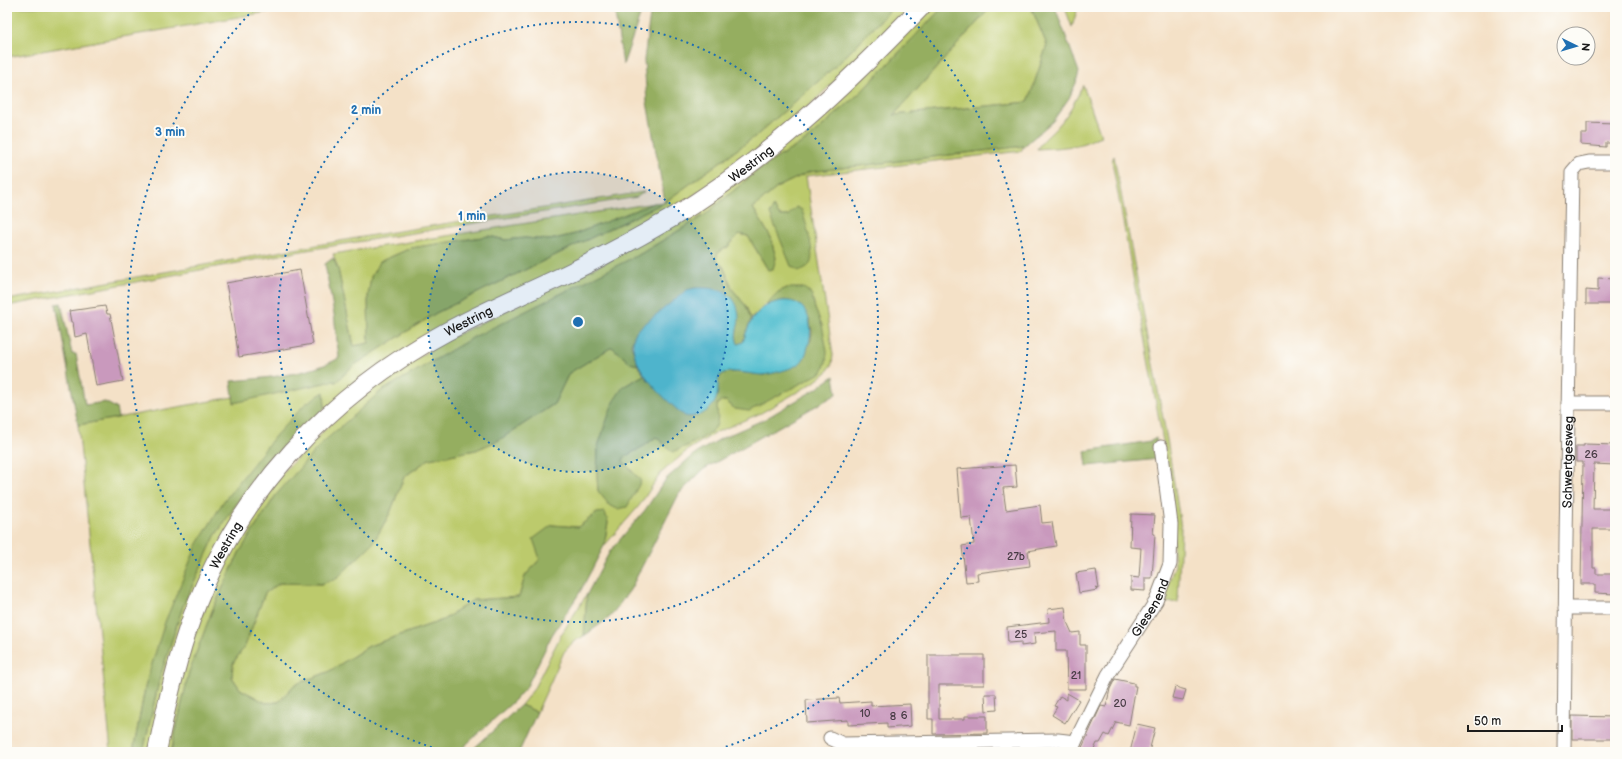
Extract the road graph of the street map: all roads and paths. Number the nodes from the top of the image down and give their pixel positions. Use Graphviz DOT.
graph roads {
  1 [pos="920,7"];
  2 [pos="1615,162"];
  3 [pos="1568,403"];
  4 [pos="1615,403"];
  5 [pos="1161,447"];
  6 [pos="1565,608"];
  7 [pos="1615,608"];
  8 [pos="830,738"];
  9 [pos="1073,747"];
  10 [pos="157,752"];
  11 [pos="1564,752"];
  1 -- 10 [label="main road, Westring"];
  2 -- 3 [label="street, Schwertgesweg"];
  3 -- 4 [label="street"];
  3 -- 6 [label="street, Schwertgesweg"];
  5 -- 9 [label="street, Giesenend"];
  6 -- 7 [label="street"];
  6 -- 11 [label="street, Schwertgesweg"];
  8 -- 9 [label="street"];
}
